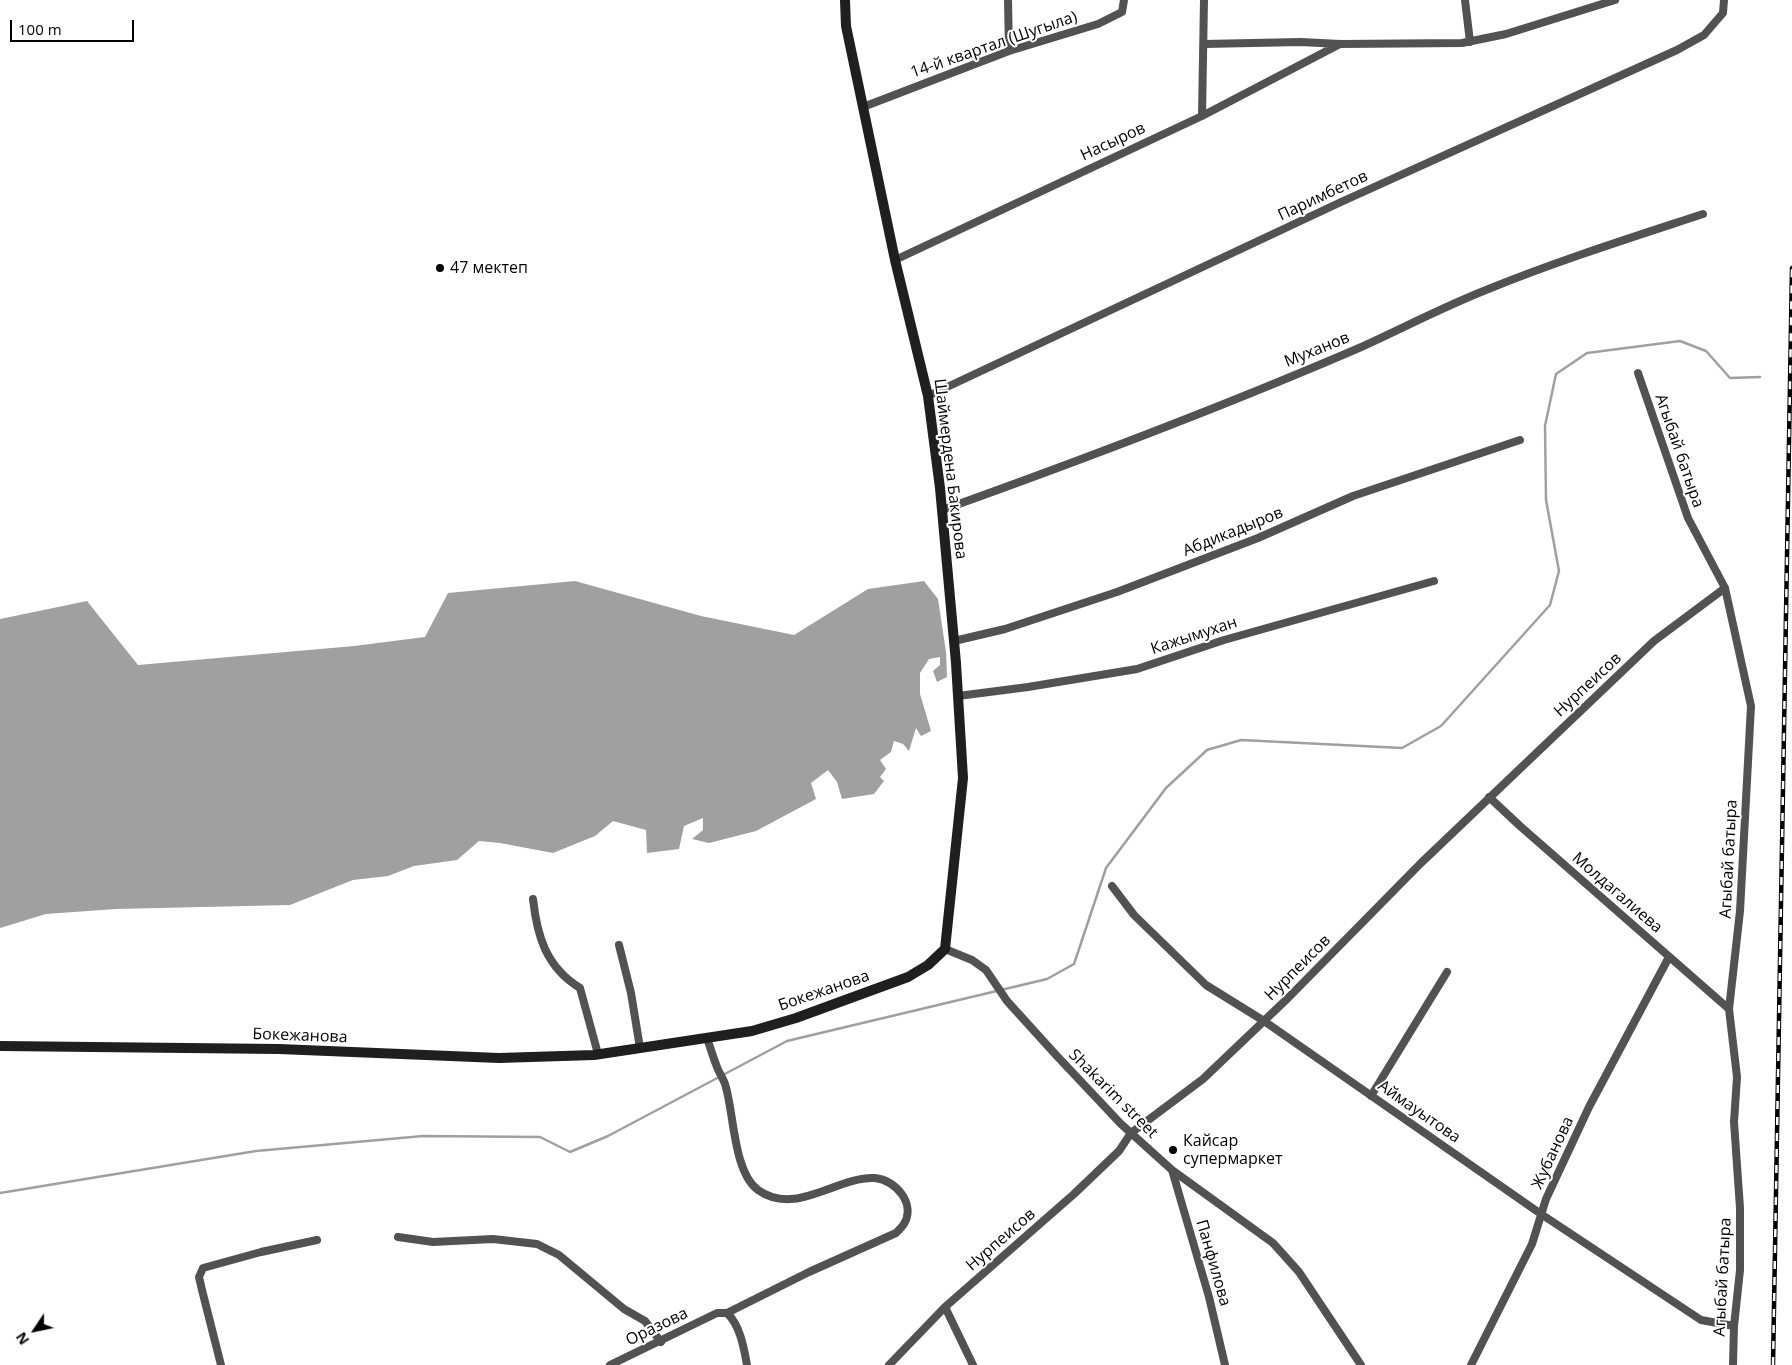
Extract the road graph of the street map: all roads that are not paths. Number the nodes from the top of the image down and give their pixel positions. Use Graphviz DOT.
graph roads {
  1 [pos="845,0"];
  2 [pos="1008,0"];
  3 [pos="1124,0"];
  4 [pos="1204,0"];
  5 [pos="1465,0"];
  6 [pos="1616,0"];
  7 [pos="1724,0"];
  8 [pos="1470,42"];
  9 [pos="1204,44"];
  10 [pos="1340,44"];
  11 [pos="1009,51"];
  12 [pos="862,107"];
  13 [pos="1202,116"];
  14 [pos="1703,214"];
  15 [pos="895,260"];
  16 [pos="1638,373"];
  17 [pos="928,396"];
  18 [pos="1520,440"];
  19 [pos="942,510"];
  20 [pos="1434,581"];
  21 [pos="1725,588"];
  22 [pos="954,641"];
  23 [pos="958,696"];
  24 [pos="1489,798"];
  25 [pos="1112,886"];
  26 [pos="532,899"];
  27 [pos="619,945"];
  28 [pos="945,949"];
  29 [pos="1669,957"];
  30 [pos="1447,972"];
  31 [pos="1729,1009"];
  32 [pos="1264,1021"];
  33 [pos="707,1038"];
  34 [pos="0,1046"];
  35 [pos="640,1048"];
  36 [pos="598,1054"];
  37 [pos="1371,1096"];
  38 [pos="1131,1133"];
  39 [pos="1172,1170"];
  40 [pos="1541,1214"];
  41 [pos="398,1237"];
  42 [pos="317,1240"];
  43 [pos="945,1307"];
  44 [pos="727,1313"];
  45 [pos="1734,1326"];
  46 [pos="661,1342"];
  47 [pos="221,1365"];
  48 [pos="610,1365"];
  49 [pos="747,1365"];
  50 [pos="889,1365"];
  51 [pos="973,1365"];
  52 [pos="1225,1365"];
  53 [pos="1361,1365"];
  54 [pos="1471,1365"];
  55 [pos="1733,1365"];
  1 -- 12 [label="street, Шаймердена Бакирова"];
  2 -- 11 [label="street"];
  3 -- 11 [label="street, 14-й квартал (Шугыла)"];
  4 -- 9 [label="street"];
  5 -- 8 [label="street"];
  6 -- 8 [label="street"];
  7 -- 17 [label="street, Паримбетов"];
  8 -- 10 [label="street"];
  9 -- 10 [label="street"];
  9 -- 13 [label="street"];
  10 -- 13 [label="street, Насыров"];
  11 -- 12 [label="street, 14-й квартал (Шугыла)"];
  12 -- 15 [label="street, Шаймердена Бакирова"];
  13 -- 15 [label="street, Насыров"];
  14 -- 19 [label="street, Муханов"];
  15 -- 17 [label="street, Шаймердена Бакирова"];
  16 -- 21 [label="street, Агыбай батыра"];
  17 -- 19 [label="street, Шаймердена Бакирова"];
  18 -- 22 [label="street, Абдикадыров"];
  19 -- 22 [label="street, Шаймердена Бакирова"];
  20 -- 23 [label="street, Кажымухан"];
  21 -- 24 [label="street, Нурпеисов"];
  21 -- 31 [label="street, Агыбай батыра"];
  22 -- 23 [label="street, Шаймердена Бакирова"];
  23 -- 28 [label="street, Шаймердена Бакирова"];
  24 -- 29 [label="street, Молдагалиева"];
  24 -- 32 [label="street, Нурпеисов"];
  25 -- 32 [label="street, Аймауытова"];
  26 -- 36 [label="street"];
  27 -- 35 [label="street"];
  28 -- 33 [label="street, Бокежанова"];
  28 -- 38 [label="street, Shakarim street"];
  29 -- 31 [label="street, Молдагалиева"];
  29 -- 40 [label="street, Жубанова"];
  30 -- 37 [label="street"];
  31 -- 45 [label="street, Агыбай батыра"];
  32 -- 37 [label="street, Аймауытова"];
  32 -- 38 [label="street, Нурпеисов"];
  33 -- 35 [label="street, Бокежанова"];
  33 -- 44 [label="street"];
  34 -- 36 [label="street, Бокежанова"];
  35 -- 36 [label="street, Бокежанова"];
  37 -- 40 [label="street, Аймауытова"];
  38 -- 39 [label="street, Shakarim street"];
  38 -- 43 [label="street, Нурпеисов"];
  39 -- 52 [label="street, Панфилова"];
  39 -- 53 [label="street, Shakarim street"];
  40 -- 45 [label="street, Аймауытова"];
  40 -- 54 [label="street, Жубанова"];
  41 -- 46 [label="street"];
  42 -- 47 [label="street"];
  43 -- 50 [label="street, Нурпеисов"];
  43 -- 51 [label="street"];
  44 -- 46 [label="street, Оразова"];
  44 -- 49 [label="street"];
  45 -- 55 [label="street, Агыбай батыра"];
  46 -- 48 [label="street, Оразова"];
}
